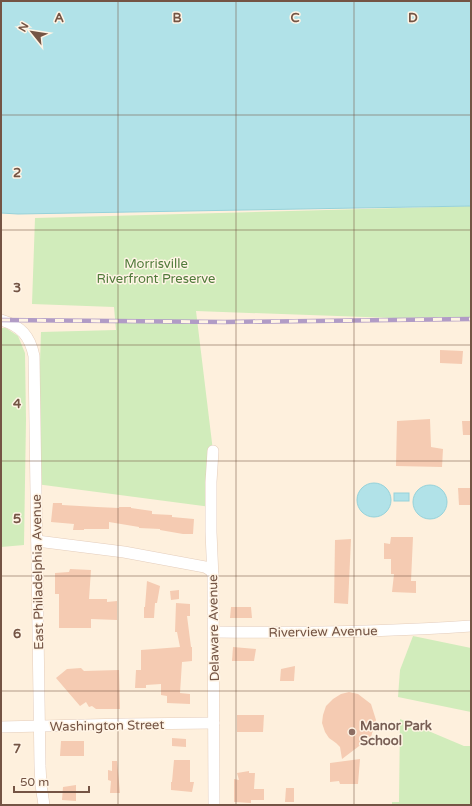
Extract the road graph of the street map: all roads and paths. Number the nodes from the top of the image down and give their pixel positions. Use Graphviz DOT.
graph roads {
  1 [pos="1,320"];
  2 [pos="213,451"];
  3 [pos="37,541"];
  4 [pos="212,574"];
  5 [pos="471,626"];
  6 [pos="214,632"];
  7 [pos="214,723"];
  8 [pos="40,726"];
  9 [pos="1,727"];
  10 [pos="44,805"];
  11 [pos="214,805"];
  1 -- 3 [label="street, East Philadelphia Avenue"];
  2 -- 4 [label="street, Delaware Avenue"];
  3 -- 4 [label="street"];
  3 -- 8 [label="street, East Philadelphia Avenue"];
  4 -- 6 [label="street, Delaware Avenue"];
  5 -- 6 [label="street, Riverview Avenue"];
  6 -- 7 [label="street, Delaware Avenue"];
  7 -- 8 [label="street, Washington Street"];
  7 -- 11 [label="street, Delaware Avenue"];
  8 -- 9 [label="street, Washington Street"];
  8 -- 10 [label="street, East Philadelphia Avenue"];
}
